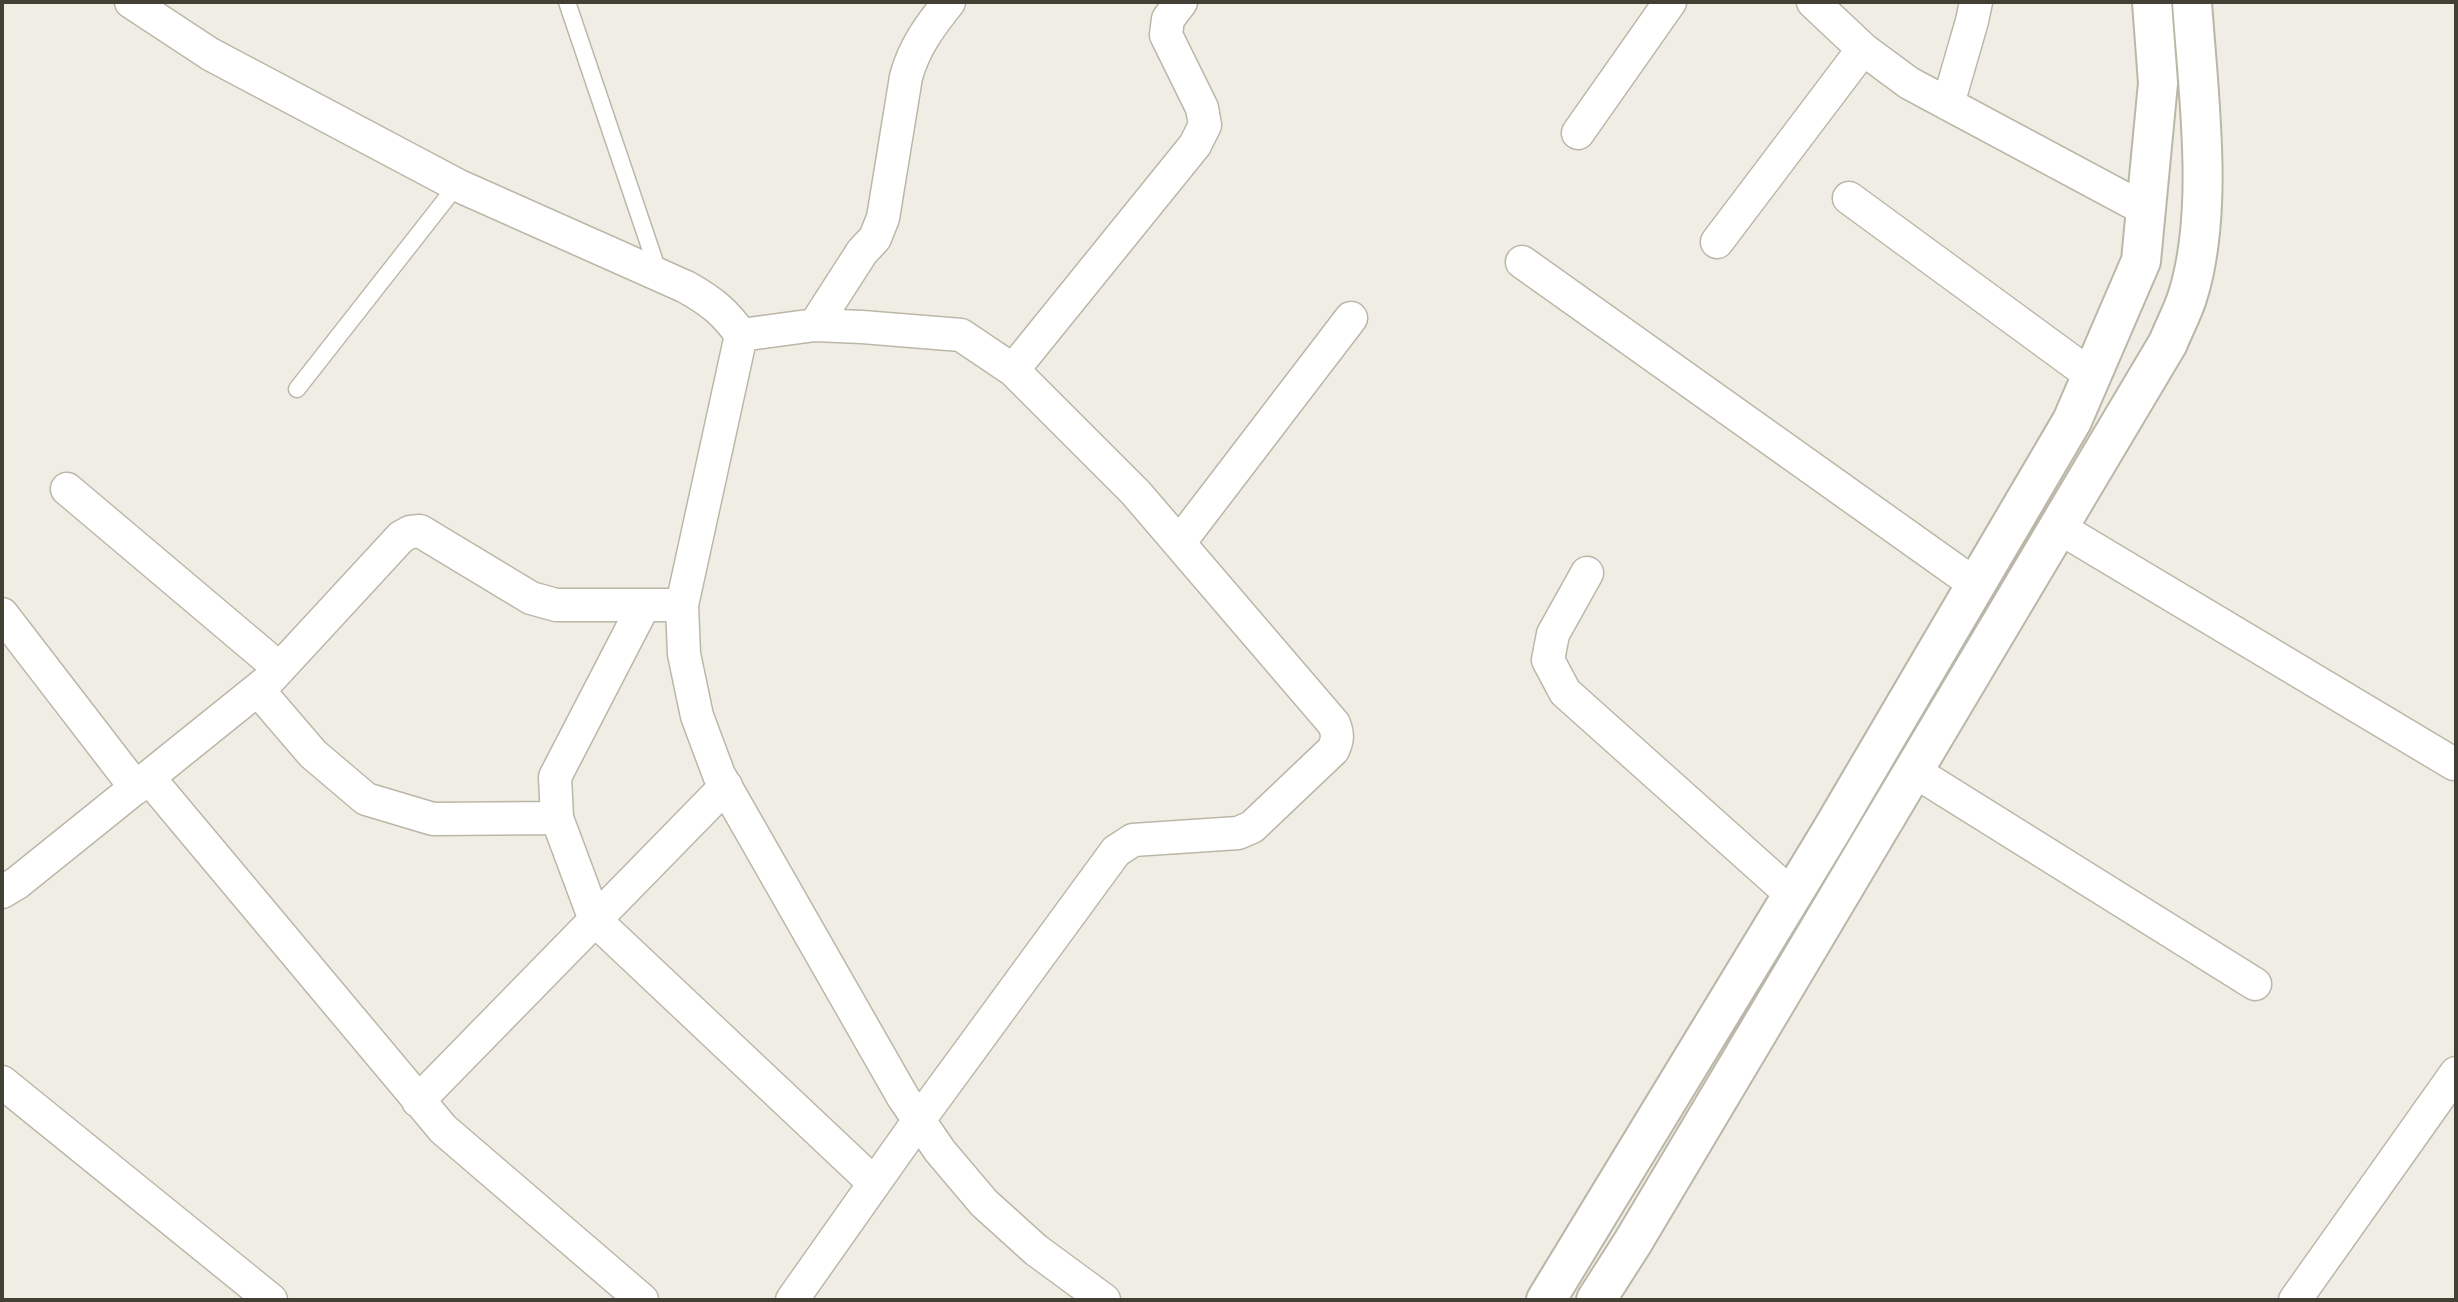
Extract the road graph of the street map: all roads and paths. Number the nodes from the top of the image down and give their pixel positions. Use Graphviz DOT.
graph roads {
  1 [pos="131,2"];
  2 [pos="567,2"];
  3 [pos="949,2"];
  4 [pos="1181,2"];
  5 [pos="1670,2"];
  6 [pos="1813,2"];
  7 [pos="1976,2"];
  8 [pos="2152,2"];
  9 [pos="2192,2"];
  10 [pos="1863,49"];
  11 [pos="1948,104"];
  12 [pos="1578,133"];
  13 [pos="457,185"];
  14 [pos="1849,198"];
  15 [pos="2146,210"];
  16 [pos="1717,242"];
  17 [pos="1522,262"];
  18 [pos="660,275"];
  19 [pos="1351,318"];
  20 [pos="815,325"];
  21 [pos="741,335"];
  22 [pos="1013,370"];
  23 [pos="2092,376"];
  24 [pos="297,389"];
  25 [pos="67,489"];
  26 [pos="2058,527"];
  27 [pos="1179,543"];
  28 [pos="1587,573"];
  29 [pos="1976,585"];
  30 [pos="644,605"];
  31 [pos="682,605"];
  32 [pos="2,614"];
  33 [pos="269,679"];
  34 [pos="2454,764"];
  35 [pos="1914,771"];
  36 [pos="142,783"];
  37 [pos="726,786"];
  38 [pos="557,818"];
  39 [pos="2,892"];
  40 [pos="1792,895"];
  41 [pos="594,920"];
  42 [pos="2255,984"];
  43 [pos="2456,1073"];
  44 [pos="6,1094"];
  45 [pos="418,1101"];
  46 [pos="919,1120"];
  47 [pos="874,1184"];
  48 [pos="271,1300"];
  49 [pos="642,1300"];
  50 [pos="792,1300"];
  51 [pos="1104,1300"];
  52 [pos="1546,1300"];
  53 [pos="1596,1300"];
  54 [pos="2295,1300"];
  1 -- 13 [label="street"];
  2 -- 18 [label="lane"];
  3 -- 20 [label="street"];
  4 -- 22 [label="street"];
  5 -- 12 [label="street"];
  6 -- 10 [label="street"];
  7 -- 11 [label="street"];
  8 -- 15 [label="street"];
  9 -- 26 [label="street"];
  10 -- 11 [label="street"];
  10 -- 16 [label="street"];
  11 -- 15 [label="street"];
  13 -- 18 [label="street"];
  13 -- 24 [label="lane"];
  14 -- 23 [label="street"];
  15 -- 23 [label="street"];
  17 -- 29 [label="street"];
  18 -- 21 [label="street"];
  19 -- 27 [label="street"];
  20 -- 21 [label="street"];
  20 -- 22 [label="street"];
  21 -- 31 [label="street"];
  22 -- 27 [label="street"];
  23 -- 29 [label="street"];
  25 -- 33 [label="street"];
  26 -- 34 [label="street"];
  26 -- 35 [label="street"];
  27 -- 46 [label="street"];
  28 -- 40 [label="street"];
  29 -- 40 [label="street"];
  30 -- 31 [label="street"];
  30 -- 33 [label="street"];
  30 -- 38 [label="street"];
  31 -- 37 [label="street"];
  32 -- 36 [label="street"];
  33 -- 36 [label="street"];
  33 -- 38 [label="street"];
  35 -- 42 [label="street"];
  35 -- 53 [label="street"];
  36 -- 39 [label="street"];
  36 -- 45 [label="street"];
  37 -- 41 [label="street"];
  37 -- 46 [label="street"];
  38 -- 41 [label="street"];
  40 -- 52 [label="street"];
  41 -- 45 [label="street"];
  41 -- 47 [label="street"];
  43 -- 54 [label="street"];
  44 -- 48 [label="street"];
  45 -- 49 [label="street"];
  46 -- 47 [label="street"];
  46 -- 51 [label="street"];
  47 -- 50 [label="street"];
}
